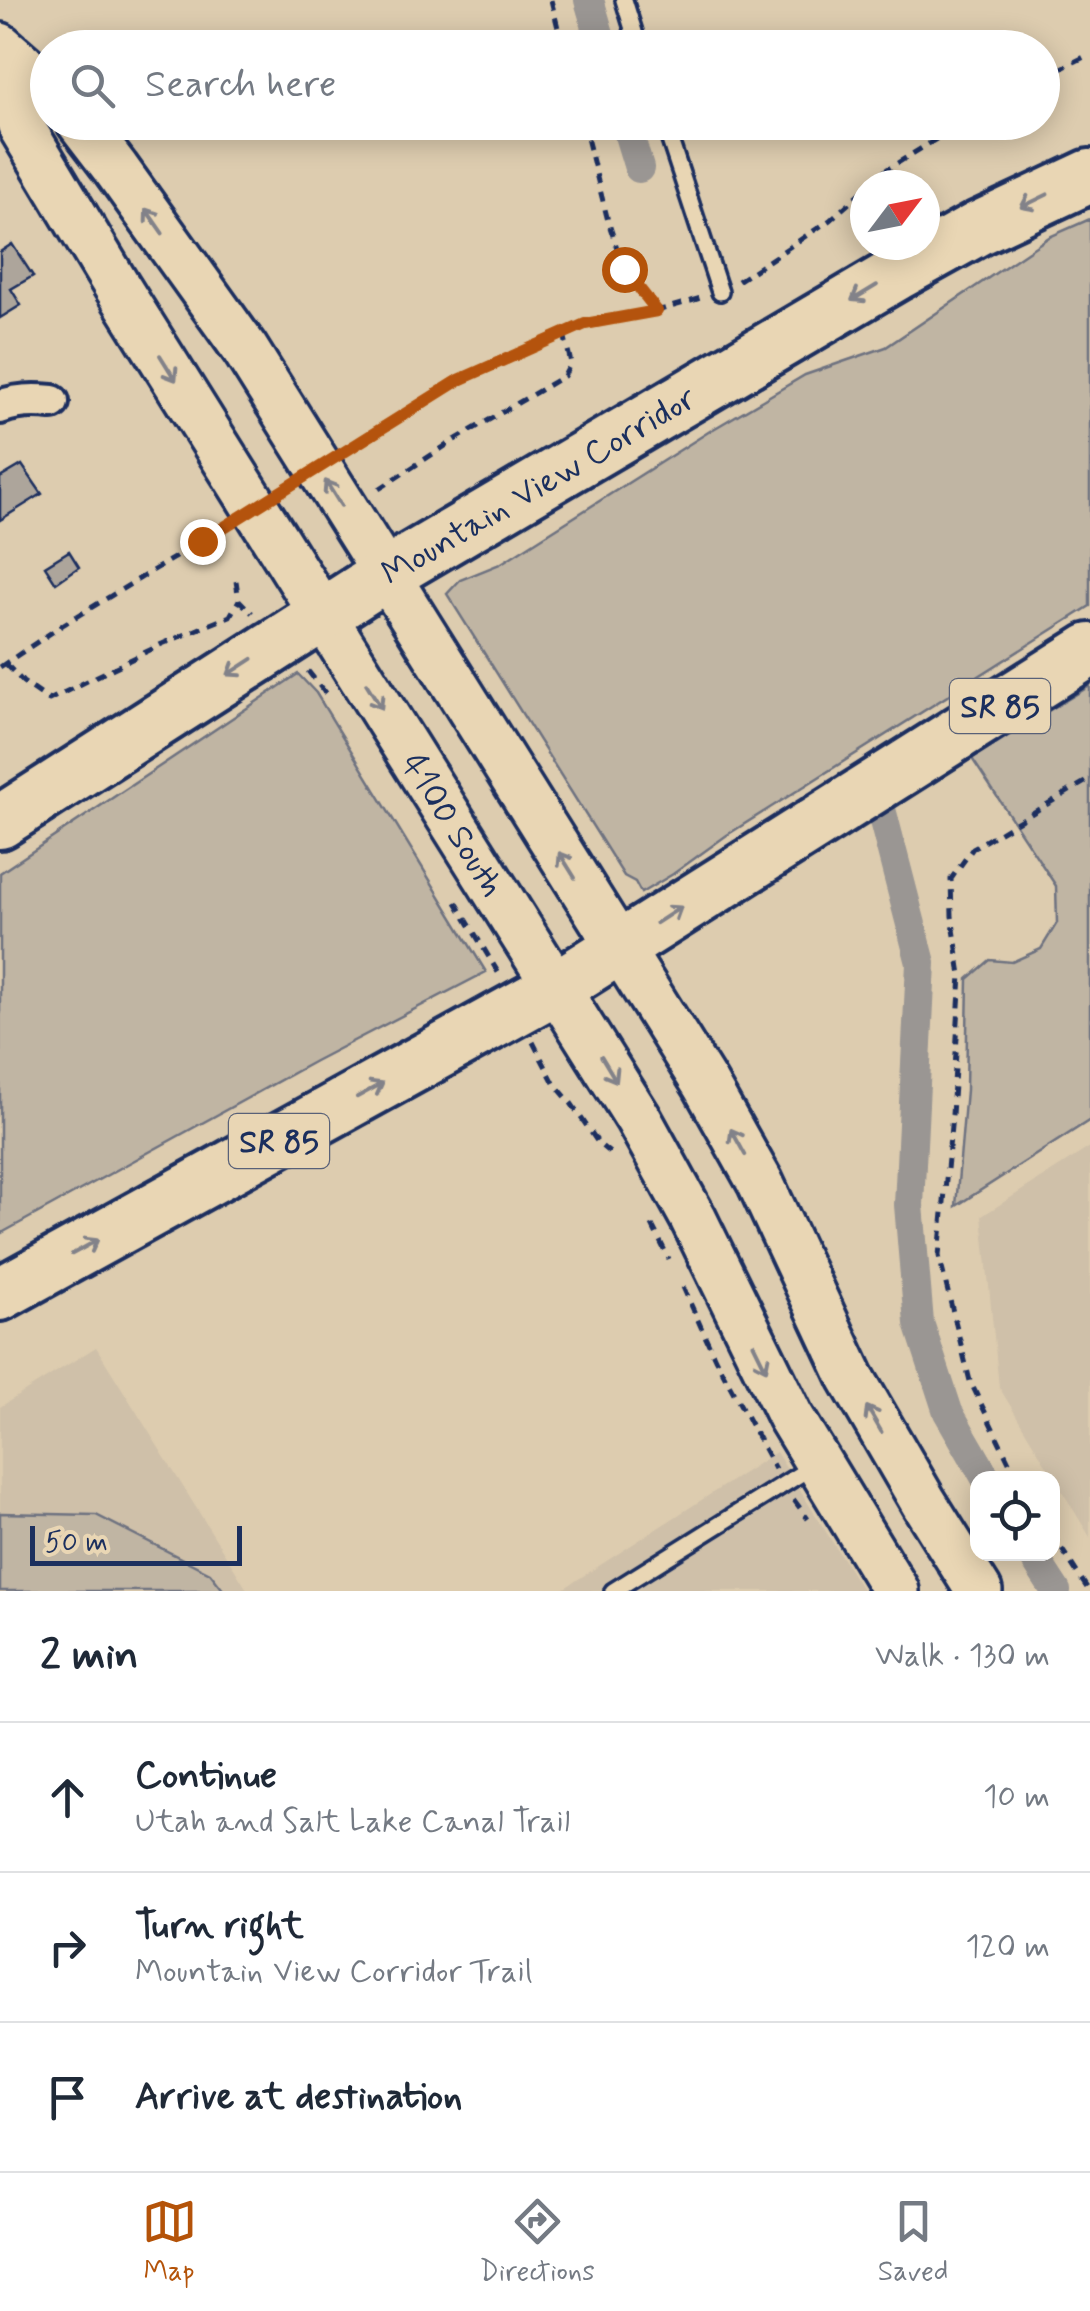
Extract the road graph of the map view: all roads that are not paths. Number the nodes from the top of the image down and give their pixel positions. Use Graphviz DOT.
graph roads {
  1 [pos="624,0"];
  2 [pos="633,30"];
  3 [pos="0,46"];
  4 [pos="0,63"];
  5 [pos="30,72"];
  6 [pos="94,140"];
  7 [pos="670,140"];
  8 [pos="1090,176"];
  9 [pos="720,292"];
  10 [pos="52,402"];
  11 [pos="0,407"];
  12 [pos="385,575"];
  13 [pos="322,614"];
  14 [pos="1090,650"];
  15 [pos="0,822"];
  16 [pos="619,947"];
  17 [pos="557,987"];
  18 [pos="0,1294"];
  19 [pos="817,1464"];
  20 [pos="613,1591"];
  21 [pos="896,1591"];
  22 [pos="980,1591"];
  1 -- 2 [label="lane"];
  3 -- 5 [label="main road"];
  4 -- 13 [label="main road, 4100 South, one-way"];
  12 -- 6 [label="main road, one-way"];
  7 -- 9 [label="lane"];
  8 -- 12 [label="highway, Mountain View Corridor, one-way"];
  10 -- 11 [label="street"];
  12 -- 13 [label="highway, Mountain View Corridor"];
  16 -- 12 [label="main road, one-way"];
  13 -- 15 [label="highway, Mountain View Corridor, one-way"];
  13 -- 17 [label="main road, 4100 South, one-way"];
  16 -- 14 [label="highway, SR 85, one-way"];
  16 -- 17 [label="highway, SR 85"];
  22 -- 16 [label="main road, one-way"];
  18 -- 17 [label="highway, SR 85, one-way"];
  17 -- 19 [label="main road, 4100 South, one-way"];
  19 -- 20 [label="lane"];
  19 -- 21 [label="main road, 4100 South"];
}
